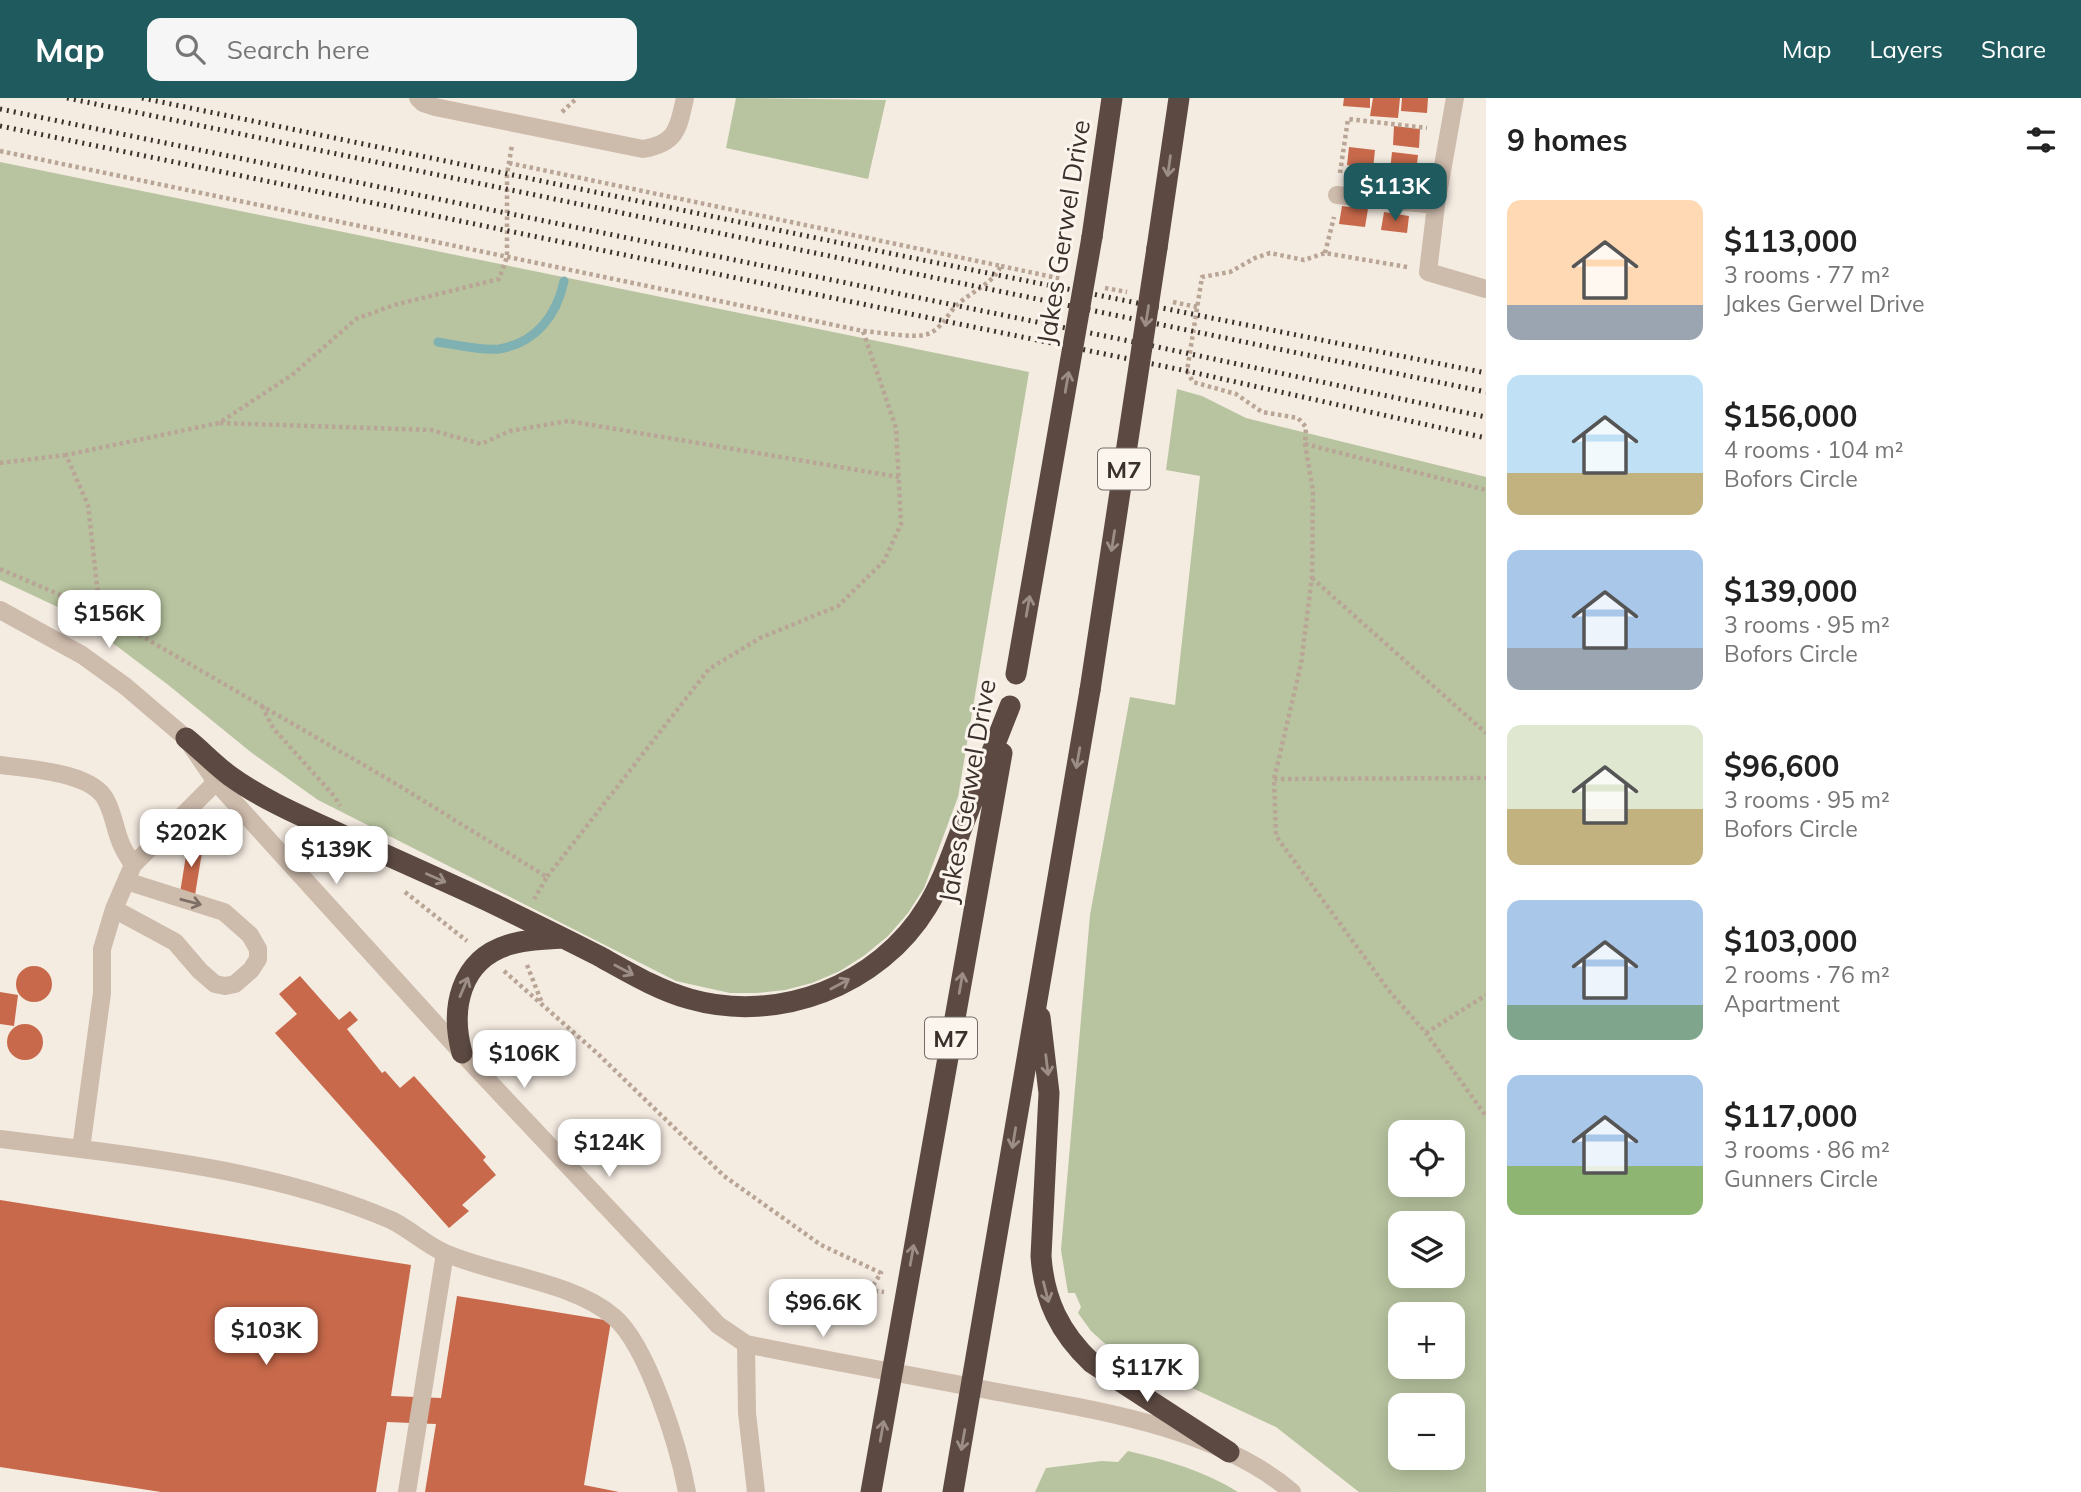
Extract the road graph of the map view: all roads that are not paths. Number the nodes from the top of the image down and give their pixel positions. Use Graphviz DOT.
graph roads {
  1 [pos="418,98"];
  2 [pos="685,98"];
  3 [pos="1112,98"];
  4 [pos="1179,98"];
  5 [pos="1455,98"];
  6 [pos="1337,195"];
  7 [pos="1436,205"];
  8 [pos="1486,289"];
  9 [pos="0,610"];
  10 [pos="1010,706"];
  11 [pos="186,737"];
  12 [pos="0,765"];
  13 [pos="216,782"];
  14 [pos="130,873"];
  15 [pos="114,909"];
  16 [pos="563,938"];
  17 [pos="1037,998"];
  18 [pos="462,1053"];
  19 [pos="0,1139"];
  20 [pos="81,1149"];
  21 [pos="445,1253"];
  22 [pos="746,1344"];
  23 [pos="893,1371"];
  24 [pos="972,1387"];
  25 [pos="1229,1452"];
  26 [pos="407,1492"];
  27 [pos="687,1492"];
  28 [pos="756,1492"];
  29 [pos="871,1492"];
  30 [pos="953,1492"];
  31 [pos="1292,1492"];
  1 -- 2 [label="street"];
  10 -- 3 [label="highway, Jakes Gerwel Drive / M7, one-way, bridge"];
  4 -- 17 [label="highway, M7, one-way, bridge"];
  5 -- 7 [label="street"];
  6 -- 7 [label="street"];
  7 -- 8 [label="street"];
  9 -- 11 [label="street"];
  16 -- 10 [label="highway, one-way"];
  23 -- 10 [label="highway, Jakes Gerwel Drive / M7, one-way"];
  11 -- 13 [label="street"];
  11 -- 16 [label="highway, one-way"];
  12 -- 14 [label="street"];
  13 -- 14 [label="street"];
  13 -- 18 [label="street"];
  14 -- 15 [label="street"];
  14 -- 15 [label="street, one-way"];
  15 -- 20 [label="street"];
  18 -- 16 [label="highway, one-way"];
  17 -- 24 [label="highway, M7, one-way"];
  17 -- 25 [label="highway, one-way"];
  18 -- 22 [label="street"];
  19 -- 20 [label="street"];
  20 -- 21 [label="street"];
  21 -- 26 [label="street"];
  21 -- 27 [label="street"];
  22 -- 23 [label="street"];
  22 -- 28 [label="street"];
  23 -- 24 [label="street"];
  29 -- 23 [label="highway, Jakes Gerwel Drive / M7, one-way"];
  24 -- 25 [label="street"];
  24 -- 30 [label="highway, M7, one-way"];
  25 -- 31 [label="street"];
}
